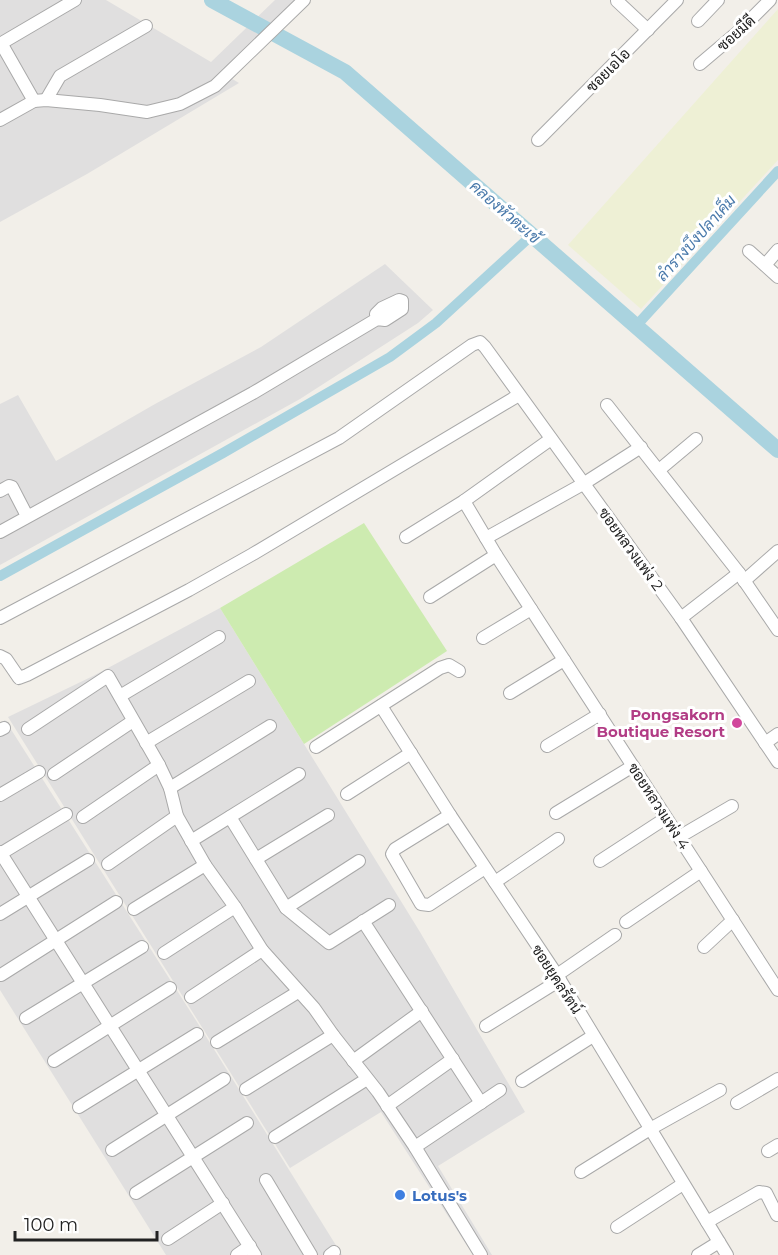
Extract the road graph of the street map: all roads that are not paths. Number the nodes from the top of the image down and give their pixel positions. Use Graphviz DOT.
graph roads {
  1 [pos="75,0"];
  2 [pos="304,0"];
  3 [pos="677,0"];
  4 [pos="718,0"];
  5 [pos="770,0"];
  6 [pos="617,1"];
  7 [pos="698,21"];
  8 [pos="146,26"];
  9 [pos="648,30"];
  10 [pos="0,44"];
  11 [pos="700,64"];
  12 [pos="40,100"];
  13 [pos="0,120"];
  14 [pos="538,140"];
  15 [pos="778,250"];
  16 [pos="749,251"];
  17 [pos="765,265"];
  18 [pos="778,277"];
  19 [pos="377,319"];
  20 [pos="519,395"];
  21 [pos="607,405"];
  22 [pos="550,439"];
  23 [pos="696,439"];
  24 [pos="641,447"];
  25 [pos="659,470"];
  26 [pos="583,484"];
  27 [pos="0,491"];
  28 [pos="464,501"];
  29 [pos="27,516"];
  30 [pos="0,531"];
  31 [pos="406,537"];
  32 [pos="486,537"];
  33 [pos="778,551"];
  34 [pos="496,555"];
  35 [pos="741,577"];
  36 [pos="430,597"];
  37 [pos="531,609"];
  38 [pos="0,618"];
  39 [pos="681,618"];
  40 [pos="778,630"];
  41 [pos="219,637"];
  42 [pos="483,638"];
  43 [pos="0,656"];
  44 [pos="564,660"];
  45 [pos="459,671"];
  46 [pos="249,681"];
  47 [pos="510,693"];
  48 [pos="120,696"];
  49 [pos="381,706"];
  50 [pos="600,714"];
  51 [pos="133,721"];
  52 [pos="270,726"];
  53 [pos="28,729"];
  54 [pos="778,734"];
  55 [pos="146,743"];
  56 [pos="765,743"];
  57 [pos="547,746"];
  58 [pos="316,747"];
  59 [pos="411,753"];
  60 [pos="778,762"];
  61 [pos="159,765"];
  62 [pos="633,766"];
  63 [pos="39,772"];
  64 [pos="54,774"];
  65 [pos="299,774"];
  66 [pos="170,788"];
  67 [pos="346,794"];
  68 [pos="0,795"];
  69 [pos="732,806"];
  70 [pos="556,813"];
  71 [pos="66,814"];
  72 [pos="328,815"];
  73 [pos="450,815"];
  74 [pos="177,816"];
  75 [pos="83,817"];
  76 [pos="230,817"];
  77 [pos="666,818"];
  78 [pos="679,837"];
  79 [pos="558,839"];
  80 [pos="191,841"];
  81 [pos="0,853"];
  82 [pos="256,859"];
  83 [pos="88,860"];
  84 [pos="359,861"];
  85 [pos="600,861"];
  86 [pos="108,864"];
  87 [pos="205,865"];
  88 [pos="485,868"];
  89 [pos="701,871"];
  90 [pos="495,882"];
  91 [pos="28,897"];
  92 [pos="116,902"];
  93 [pos="389,905"];
  94 [pos="235,907"];
  95 [pos="285,908"];
  96 [pos="134,909"];
  97 [pos="0,914"];
  98 [pos="733,920"];
  99 [pos="363,921"];
  100 [pos="626,922"];
  101 [pos="615,935"];
  102 [pos="56,940"];
  103 [pos="142,947"];
  104 [pos="704,948"];
  105 [pos="262,950"];
  106 [pos="164,954"];
  107 [pos="1,975"];
  108 [pos="558,977"];
  109 [pos="83,983"];
  110 [pos="170,988"];
  111 [pos="778,990"];
  112 [pos="298,992"];
  113 [pos="191,997"];
  114 [pos="422,1011"];
  115 [pos="26,1018"];
  116 [pos="110,1026"];
  117 [pos="486,1026"];
  118 [pos="197,1034"];
  119 [pos="333,1035"];
  120 [pos="593,1036"];
  121 [pos="217,1042"];
  122 [pos="453,1059"];
  123 [pos="54,1061"];
  124 [pos="353,1061"];
  125 [pos="138,1070"];
  126 [pos="224,1079"];
  127 [pos="367,1079"];
  128 [pos="778,1079"];
  129 [pos="522,1082"];
  130 [pos="246,1089"];
  131 [pos="500,1090"];
  132 [pos="720,1090"];
  133 [pos="481,1103"];
  134 [pos="737,1103"];
  135 [pos="387,1106"];
  136 [pos="79,1107"];
  137 [pos="167,1115"];
  138 [pos="247,1123"];
  139 [pos="650,1129"];
  140 [pos="275,1137"];
  141 [pos="415,1147"];
  142 [pos="112,1149"];
  143 [pos="193,1157"];
  144 [pos="581,1172"];
  145 [pos="266,1180"];
  146 [pos="683,1184"];
  147 [pos="136,1193"];
  148 [pos="223,1203"];
  149 [pos="777,1215"];
  150 [pos="707,1222"];
  151 [pos="617,1227"];
  152 [pos="168,1239"];
  153 [pos="719,1242"];
  154 [pos="253,1251"];
  155 [pos="237,1255"];
  156 [pos="311,1255"];
  157 [pos="481,1255"];
  158 [pos="698,1255"];
  159 [pos="727,1255"];
  1 -- 10 [label="street"];
  2 -- 12 [label="street"];
  3 -- 9 [label="street, ซอยเอโอ"];
  4 -- 7 [label="street"];
  5 -- 11 [label="street, ซอยมีดี"];
  6 -- 9 [label="street"];
  8 -- 12 [label="street"];
  9 -- 14 [label="street, ซอยเอโอ"];
  10 -- 12 [label="street"];
  12 -- 13 [label="street"];
  15 -- 17 [label="street"];
  16 -- 17 [label="street"];
  17 -- 18 [label="street"];
  19 -- 29 [label="street"];
  20 -- 22 [label="street, ซอยหลวงแพ่ง 2"];
  20 -- 38 [label="street, ซอยหลวงแพ่ง 2"];
  20 -- 43 [label="street"];
  21 -- 24 [label="street"];
  22 -- 26 [label="street, ซอยหลวงแพ่ง 2"];
  22 -- 28 [label="street"];
  23 -- 25 [label="street"];
  24 -- 25 [label="street"];
  24 -- 26 [label="street"];
  25 -- 35 [label="street"];
  26 -- 32 [label="street"];
  26 -- 39 [label="street, ซอยหลวงแพ่ง 2"];
  27 -- 29 [label="street"];
  28 -- 31 [label="street"];
  28 -- 32 [label="street, ซอยหลวงแพ่ง 4"];
  29 -- 30 [label="street"];
  32 -- 34 [label="street, ซอยหลวงแพ่ง 4"];
  33 -- 35 [label="street"];
  34 -- 36 [label="street"];
  34 -- 37 [label="street, ซอยหลวงแพ่ง 4"];
  35 -- 39 [label="street"];
  35 -- 40 [label="street"];
  37 -- 42 [label="street"];
  37 -- 44 [label="street, ซอยหลวงแพ่ง 4"];
  39 -- 56 [label="street, ซอยหลวงแพ่ง 2"];
  41 -- 48 [label="street"];
  44 -- 47 [label="street"];
  44 -- 50 [label="street, ซอยหลวงแพ่ง 4"];
  45 -- 49 [label="street"];
  46 -- 55 [label="street"];
  48 -- 51 [label="street"];
  48 -- 53 [label="street"];
  49 -- 58 [label="street"];
  49 -- 59 [label="street, ซอยยุคลรัตน์"];
  50 -- 57 [label="street"];
  50 -- 62 [label="street, ซอยหลวงแพ่ง 4"];
  51 -- 55 [label="street"];
  51 -- 64 [label="street"];
  52 -- 66 [label="street"];
  54 -- 56 [label="street"];
  55 -- 61 [label="street"];
  56 -- 60 [label="street, ซอยหลวงแพ่ง 2"];
  59 -- 67 [label="street"];
  59 -- 73 [label="street, ซอยยุคลรัตน์"];
  61 -- 66 [label="street"];
  61 -- 75 [label="street"];
  62 -- 70 [label="street"];
  62 -- 77 [label="street, ซอยหลวงแพ่ง 4"];
  63 -- 68 [label="street"];
  65 -- 76 [label="street"];
  66 -- 74 [label="street"];
  69 -- 78 [label="street"];
  71 -- 81 [label="street"];
  72 -- 82 [label="street"];
  73 -- 88 [label="street, ซอยยุคลรัตน์"];
  73 -- 88 [label="street"];
  74 -- 80 [label="street"];
  74 -- 86 [label="street"];
  76 -- 80 [label="street"];
  76 -- 82 [label="street"];
  77 -- 78 [label="street, ซอยหลวงแพ่ง 4"];
  77 -- 85 [label="street"];
  78 -- 89 [label="street, ซอยหลวงแพ่ง 4"];
  79 -- 90 [label="street"];
  80 -- 87 [label="street"];
  81 -- 91 [label="street"];
  82 -- 95 [label="street"];
  83 -- 91 [label="street"];
  84 -- 95 [label="street"];
  87 -- 94 [label="street"];
  87 -- 96 [label="street"];
  88 -- 90 [label="street, ซอยยุคลรัตน์"];
  89 -- 98 [label="street, ซอยหลวงแพ่ง 4"];
  89 -- 100 [label="street"];
  90 -- 108 [label="street, ซอยยุคลรัตน์"];
  91 -- 97 [label="street"];
  91 -- 102 [label="street"];
  92 -- 102 [label="street"];
  93 -- 99 [label="street"];
  94 -- 105 [label="street"];
  94 -- 106 [label="street"];
  95 -- 99 [label="street"];
  98 -- 104 [label="street"];
  98 -- 111 [label="street, ซอยหลวงแพ่ง 4"];
  99 -- 114 [label="street"];
  101 -- 108 [label="street"];
  102 -- 107 [label="street"];
  102 -- 109 [label="street"];
  103 -- 109 [label="street"];
  105 -- 112 [label="street"];
  105 -- 113 [label="street"];
  108 -- 117 [label="street"];
  108 -- 120 [label="street, ซอยยุคลรัตน์"];
  109 -- 115 [label="street"];
  109 -- 116 [label="street"];
  110 -- 116 [label="street"];
  112 -- 119 [label="street"];
  112 -- 121 [label="street"];
  114 -- 122 [label="street"];
  114 -- 124 [label="street"];
  116 -- 123 [label="street"];
  116 -- 125 [label="street"];
  118 -- 125 [label="street"];
  119 -- 124 [label="street"];
  119 -- 130 [label="street"];
  120 -- 129 [label="street"];
  120 -- 139 [label="street, ซอยยุคลรัตน์"];
  122 -- 133 [label="street"];
  122 -- 135 [label="street"];
  124 -- 127 [label="street"];
  125 -- 136 [label="street"];
  125 -- 137 [label="street"];
  126 -- 137 [label="street"];
  127 -- 135 [label="street"];
  127 -- 140 [label="street"];
  128 -- 134 [label="street"];
  131 -- 133 [label="street"];
  132 -- 139 [label="street"];
  133 -- 141 [label="street"];
  135 -- 141 [label="street"];
  137 -- 142 [label="street"];
  137 -- 143 [label="street"];
  138 -- 143 [label="street"];
  139 -- 144 [label="street"];
  139 -- 146 [label="street, ซอยยุคลรัตน์"];
  141 -- 157 [label="street"];
  143 -- 147 [label="street"];
  143 -- 148 [label="street"];
  145 -- 156 [label="street"];
  146 -- 150 [label="street, ซอยยุคลรัตน์"];
  146 -- 151 [label="street"];
  148 -- 152 [label="street"];
  148 -- 154 [label="street"];
  149 -- 150 [label="street"];
  150 -- 153 [label="street, ซอยยุคลรัตน์"];
  153 -- 158 [label="street"];
  153 -- 159 [label="street, ซอยยุคลรัตน์"];
  154 -- 155 [label="street"];
}
